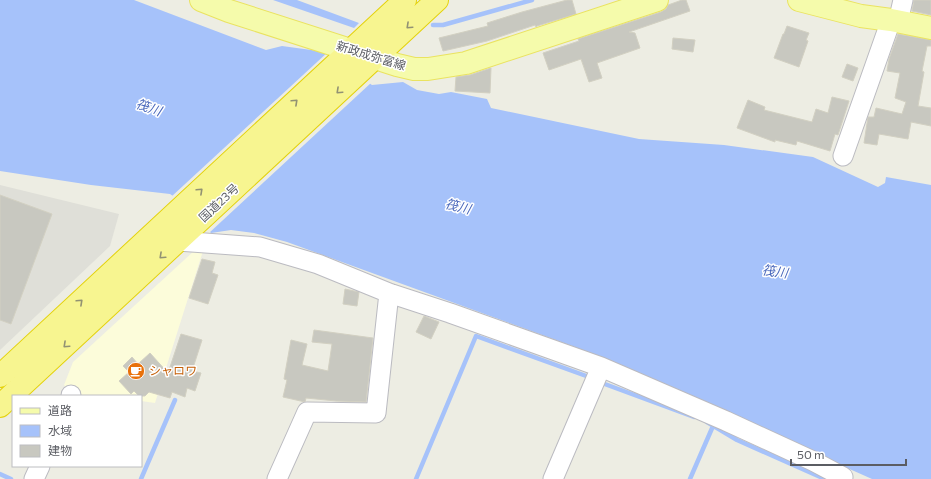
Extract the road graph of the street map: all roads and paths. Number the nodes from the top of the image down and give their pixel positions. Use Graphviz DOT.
graph roads {
  1 [pos="201,0"];
  2 [pos="405,0"];
  3 [pos="437,0"];
  4 [pos="657,0"];
  5 [pos="799,0"];
  6 [pos="903,0"];
  7 [pos="895,21"];
  8 [pos="931,28"];
  9 [pos="348,53"];
  10 [pos="371,61"];
  11 [pos="843,156"];
  12 [pos="184,235"];
  13 [pos="389,293"];
  14 [pos="602,367"];
  15 [pos="0,376"];
  16 [pos="0,406"];
  17 [pos="40,467"];
  18 [pos="34,479"];
  19 [pos="277,479"];
  20 [pos="553,479"];
  21 [pos="842,479"];
  1 -- 9 [label="main road, 新政成弥富線"];
  2 -- 9 [label="highway, 国道23号"];
  3 -- 10 [label="highway, 国道23号, one-way"];
  4 -- 10 [label="main road, 新政成弥富線"];
  5 -- 7 [label="main road"];
  6 -- 7 [label="street"];
  7 -- 8 [label="main road"];
  7 -- 11 [label="street"];
  9 -- 10 [label="main road, 新政成弥富線"];
  15 -- 9 [label="highway, 国道23号, one-way"];
  10 -- 12 [label="highway, 国道23号, one-way"];
  12 -- 13 [label="street"];
  12 -- 16 [label="highway, 国道23号, one-way"];
  13 -- 14 [label="street"];
  13 -- 19 [label="street"];
  14 -- 20 [label="street"];
  14 -- 21 [label="street"];
  17 -- 18 [label="street"];
}
